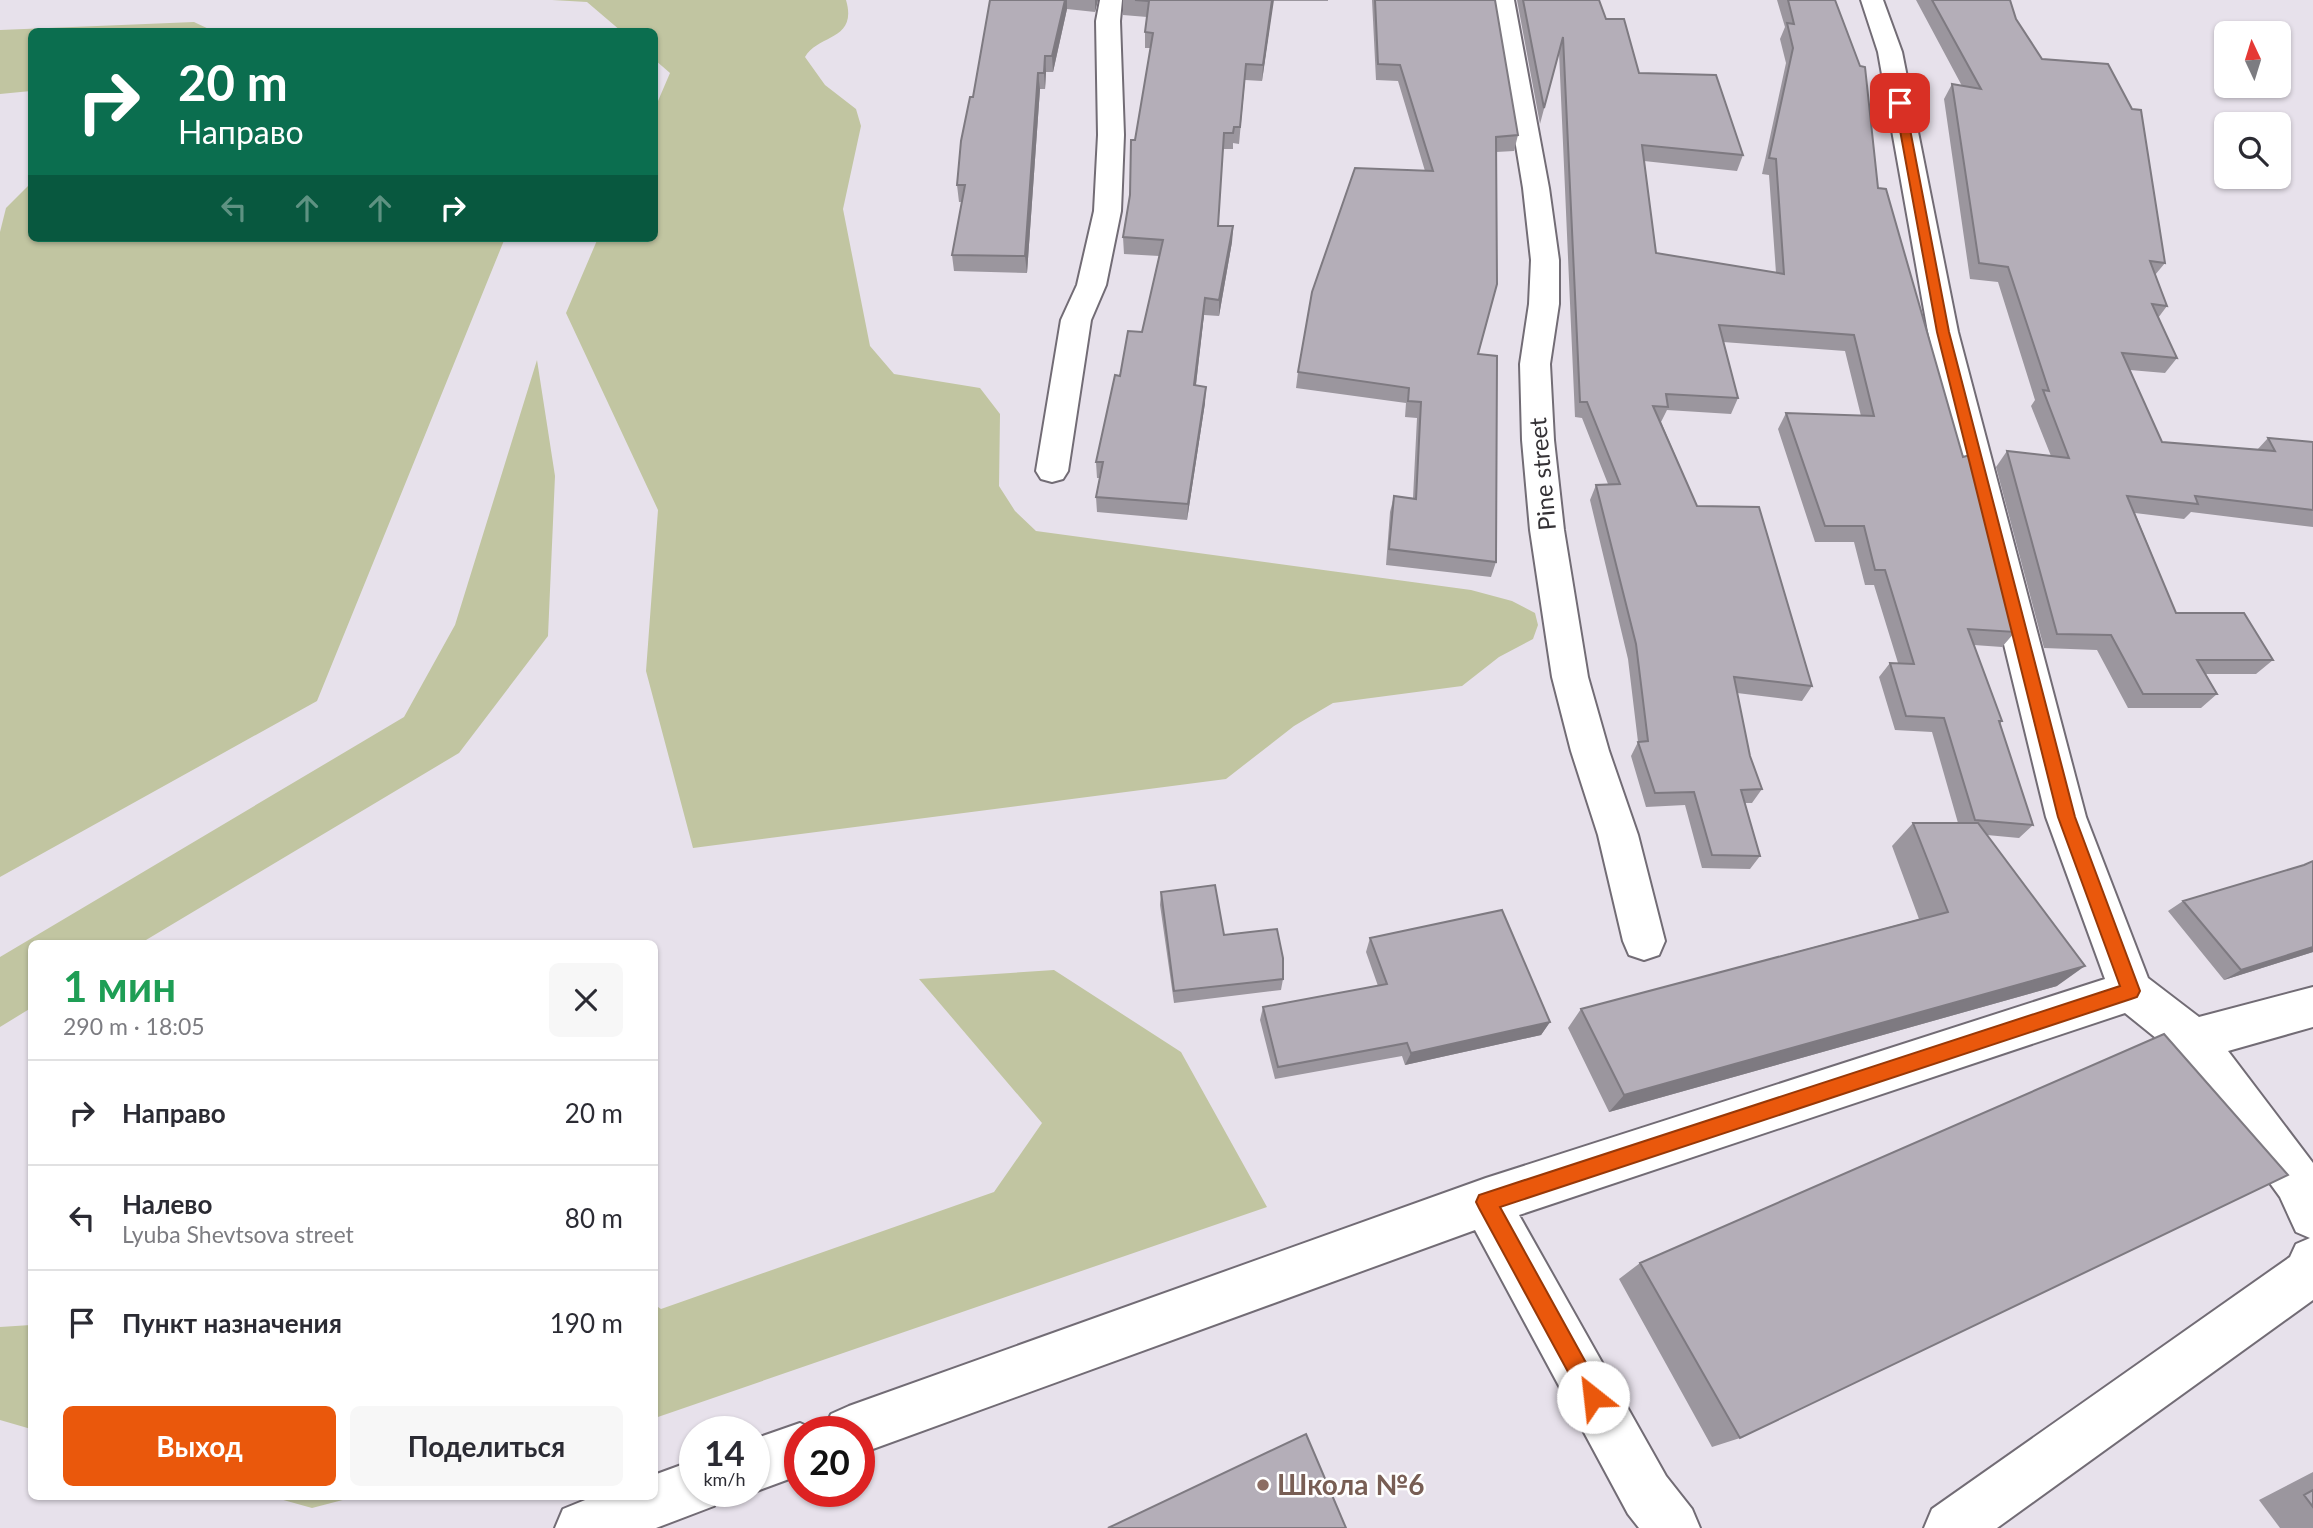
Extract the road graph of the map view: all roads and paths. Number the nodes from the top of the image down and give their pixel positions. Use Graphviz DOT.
graph roads {
  1 [pos="1111,0"];
  2 [pos="1503,0"];
  3 [pos="1872,0"];
  4 [pos="1052,471"];
  5 [pos="1644,941"];
  6 [pos="2131,991"];
  7 [pos="2313,1007"];
  8 [pos="2193,1040"];
  9 [pos="1486,1202"];
  10 [pos="2313,1216"];
  11 [pos="2313,1262"];
  12 [pos="875,1423"];
  13 [pos="679,1493"];
  14 [pos="582,1528"];
  15 [pos="1673,1528"];
  16 [pos="1951,1528"];
  1 -- 4 [label="street"];
  2 -- 5 [label="street, Pine street"];
  3 -- 6 [label="street"];
  6 -- 8 [label="street"];
  6 -- 9 [label="street"];
  7 -- 8 [label="street"];
  8 -- 10 [label="street"];
  9 -- 12 [label="street"];
  9 -- 15 [label="street"];
  11 -- 16 [label="street"];
  13 -- 14 [label="street"];
}
